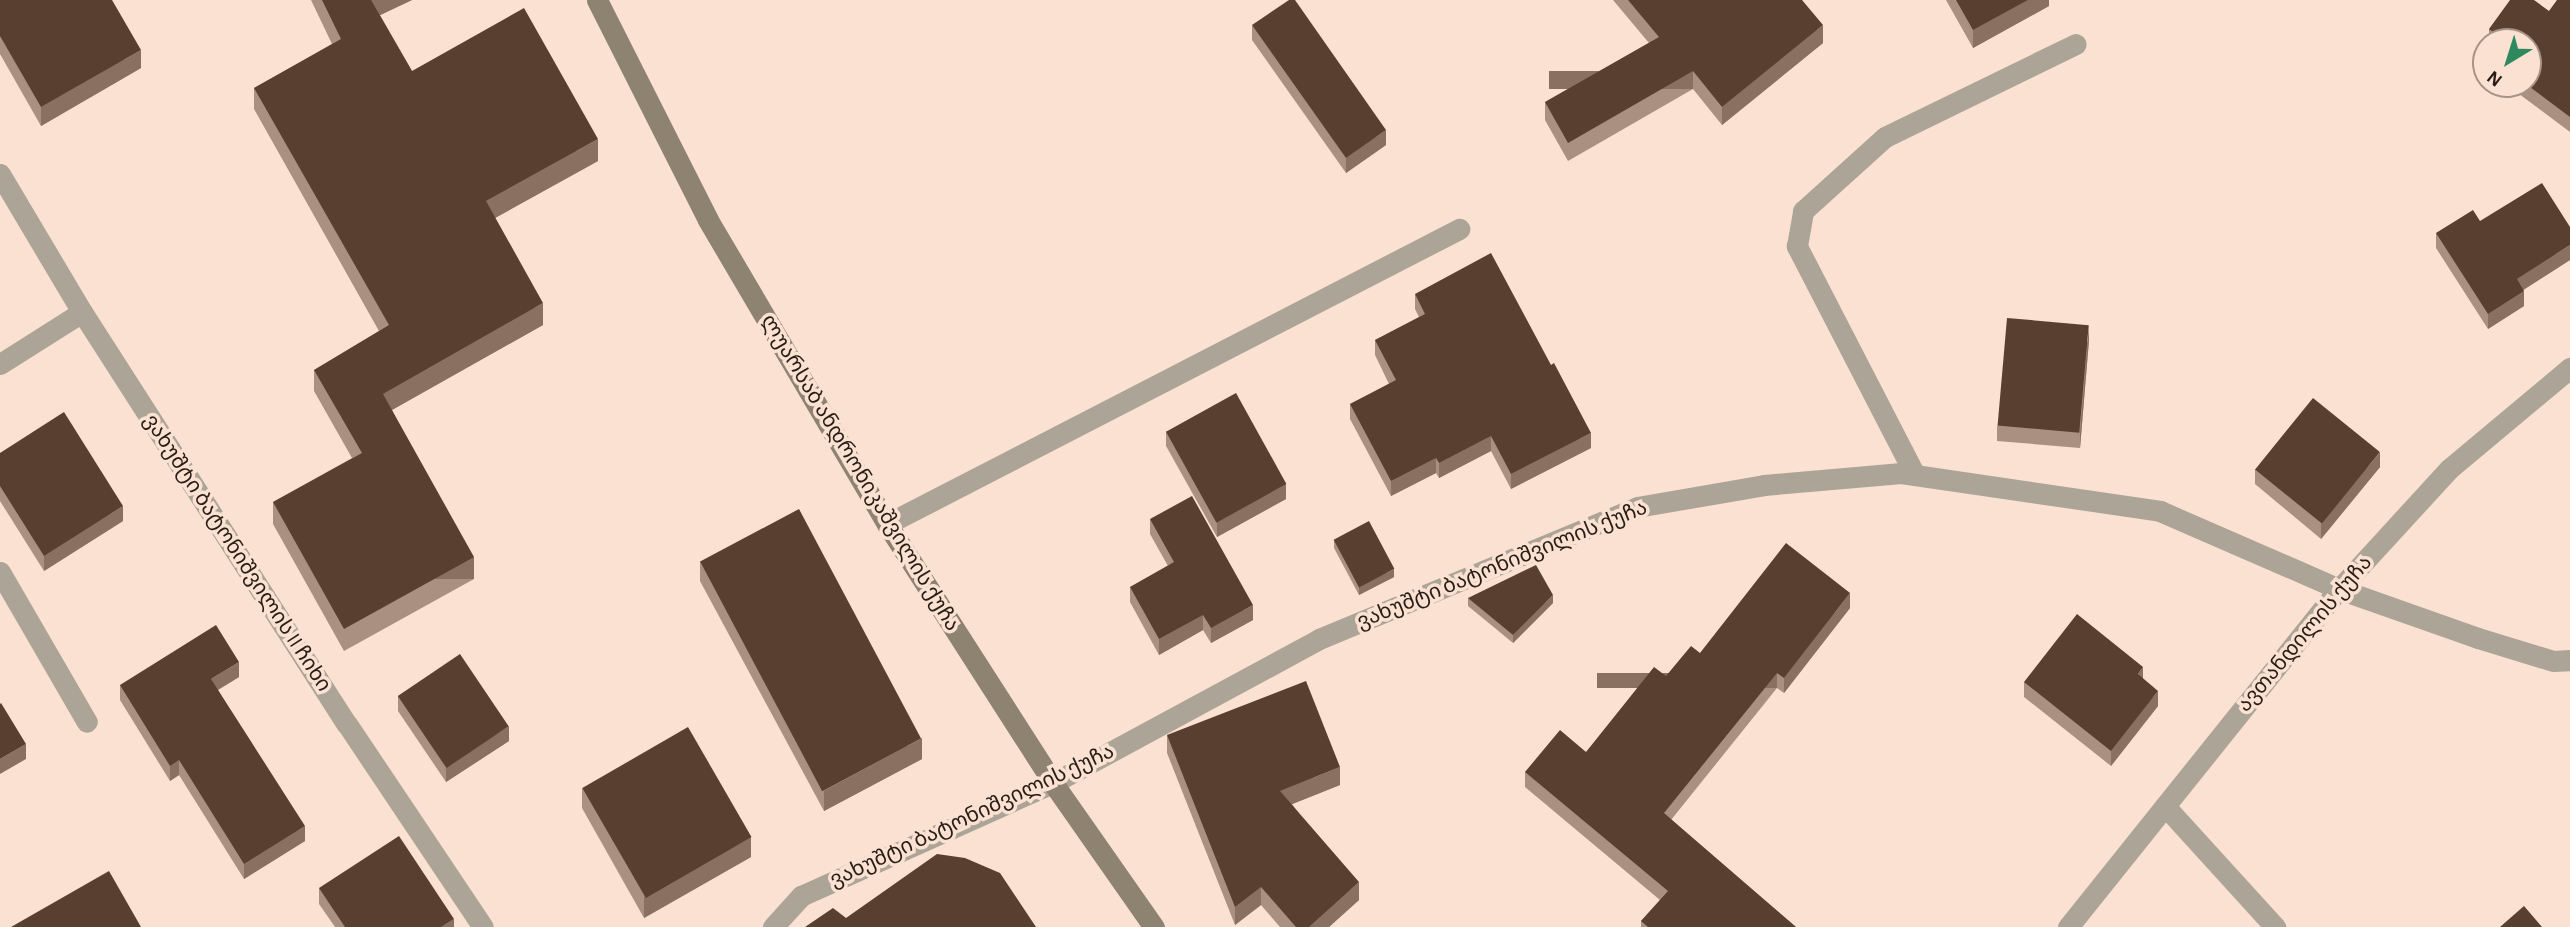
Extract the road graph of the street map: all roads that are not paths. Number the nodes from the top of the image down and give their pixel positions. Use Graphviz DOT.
graph roads {
  1 [pos="597,0"];
  2 [pos="2076,44"];
  3 [pos="0,174"];
  4 [pos="1459,229"];
  5 [pos="82,312"];
  6 [pos="0,363"];
  7 [pos="2570,368"];
  8 [pos="1915,475"];
  9 [pos="887,524"];
  10 [pos="0,572"];
  11 [pos="2339,589"];
  12 [pos="2570,660"];
  13 [pos="87,722"];
  14 [pos="1054,782"];
  15 [pos="2165,806"];
  16 [pos="483,927"];
  17 [pos="773,927"];
  18 [pos="1154,927"];
  19 [pos="2068,927"];
  20 [pos="2275,927"];
  1 -- 9 [label="street, ლუარსაბ ანდრონიკაშვილის ქუჩა"];
  2 -- 8 [label="street"];
  3 -- 5 [label="street, ვახუშტი ბატონიშვილის II ჩიხი"];
  4 -- 9 [label="street"];
  5 -- 6 [label="street"];
  5 -- 16 [label="street, ვახუშტი ბატონიშვილის II ჩიხი"];
  7 -- 11 [label="street, ავთანდილის ქუჩა"];
  8 -- 11 [label="street, ვახუშტი ბატონიშვილის ქუჩა"];
  8 -- 14 [label="street, ვახუშტი ბატონიშვილის ქუჩა"];
  9 -- 14 [label="street, ლუარსაბ ანდრონიკაშვილის ქუჩა"];
  10 -- 13 [label="street"];
  11 -- 12 [label="street, ვახუშტი ბატონიშვილის ქუჩა"];
  11 -- 15 [label="street, ავთანდილის ქუჩა"];
  14 -- 17 [label="street, ვახუშტი ბატონიშვილის ქუჩა"];
  14 -- 18 [label="street, ლუარსაბ ანდრონიკაშვილის ქუჩა"];
  15 -- 19 [label="street, ავთანდილის ქუჩა"];
  15 -- 20 [label="street"];
}
